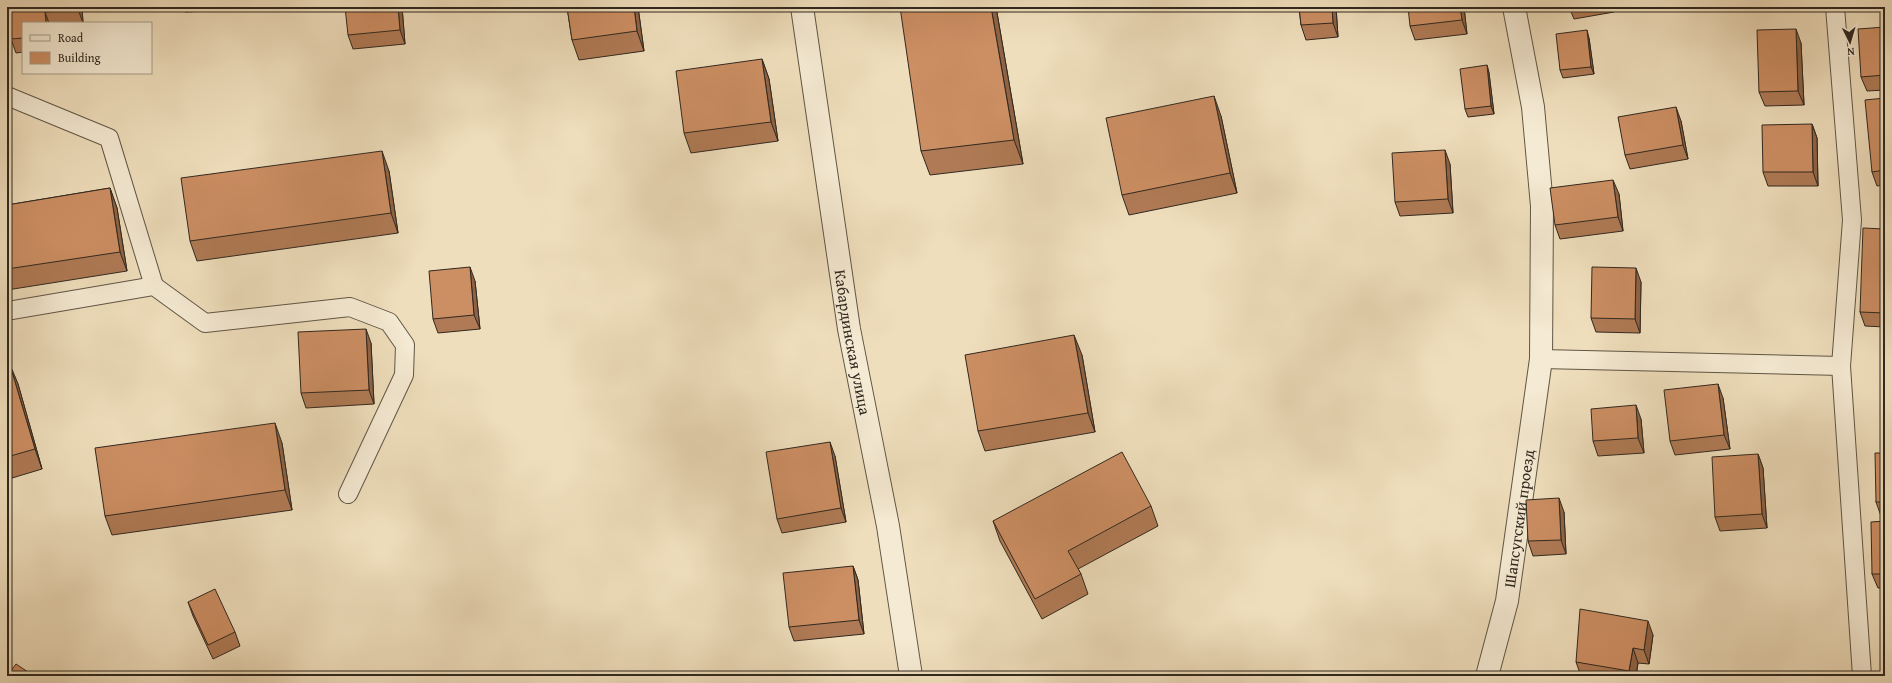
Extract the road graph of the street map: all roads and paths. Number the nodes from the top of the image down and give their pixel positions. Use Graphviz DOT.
graph roads {
  1 [pos="802,7"];
  2 [pos="1514,7"];
  3 [pos="1835,7"];
  4 [pos="7,96"];
  5 [pos="154,286"];
  6 [pos="7,311"];
  7 [pos="1541,359"];
  8 [pos="1841,366"];
  9 [pos="348,494"];
  10 [pos="911,676"];
  11 [pos="1487,676"];
  12 [pos="1862,676"];
  1 -- 10 [label="street, Кабардинская улица"];
  2 -- 7 [label="street, Шапсугский проезд"];
  3 -- 8 [label="lane"];
  4 -- 5 [label="lane"];
  5 -- 6 [label="lane"];
  5 -- 9 [label="lane"];
  7 -- 8 [label="lane"];
  7 -- 11 [label="street, Шапсугский проезд"];
  8 -- 12 [label="lane"];
}
